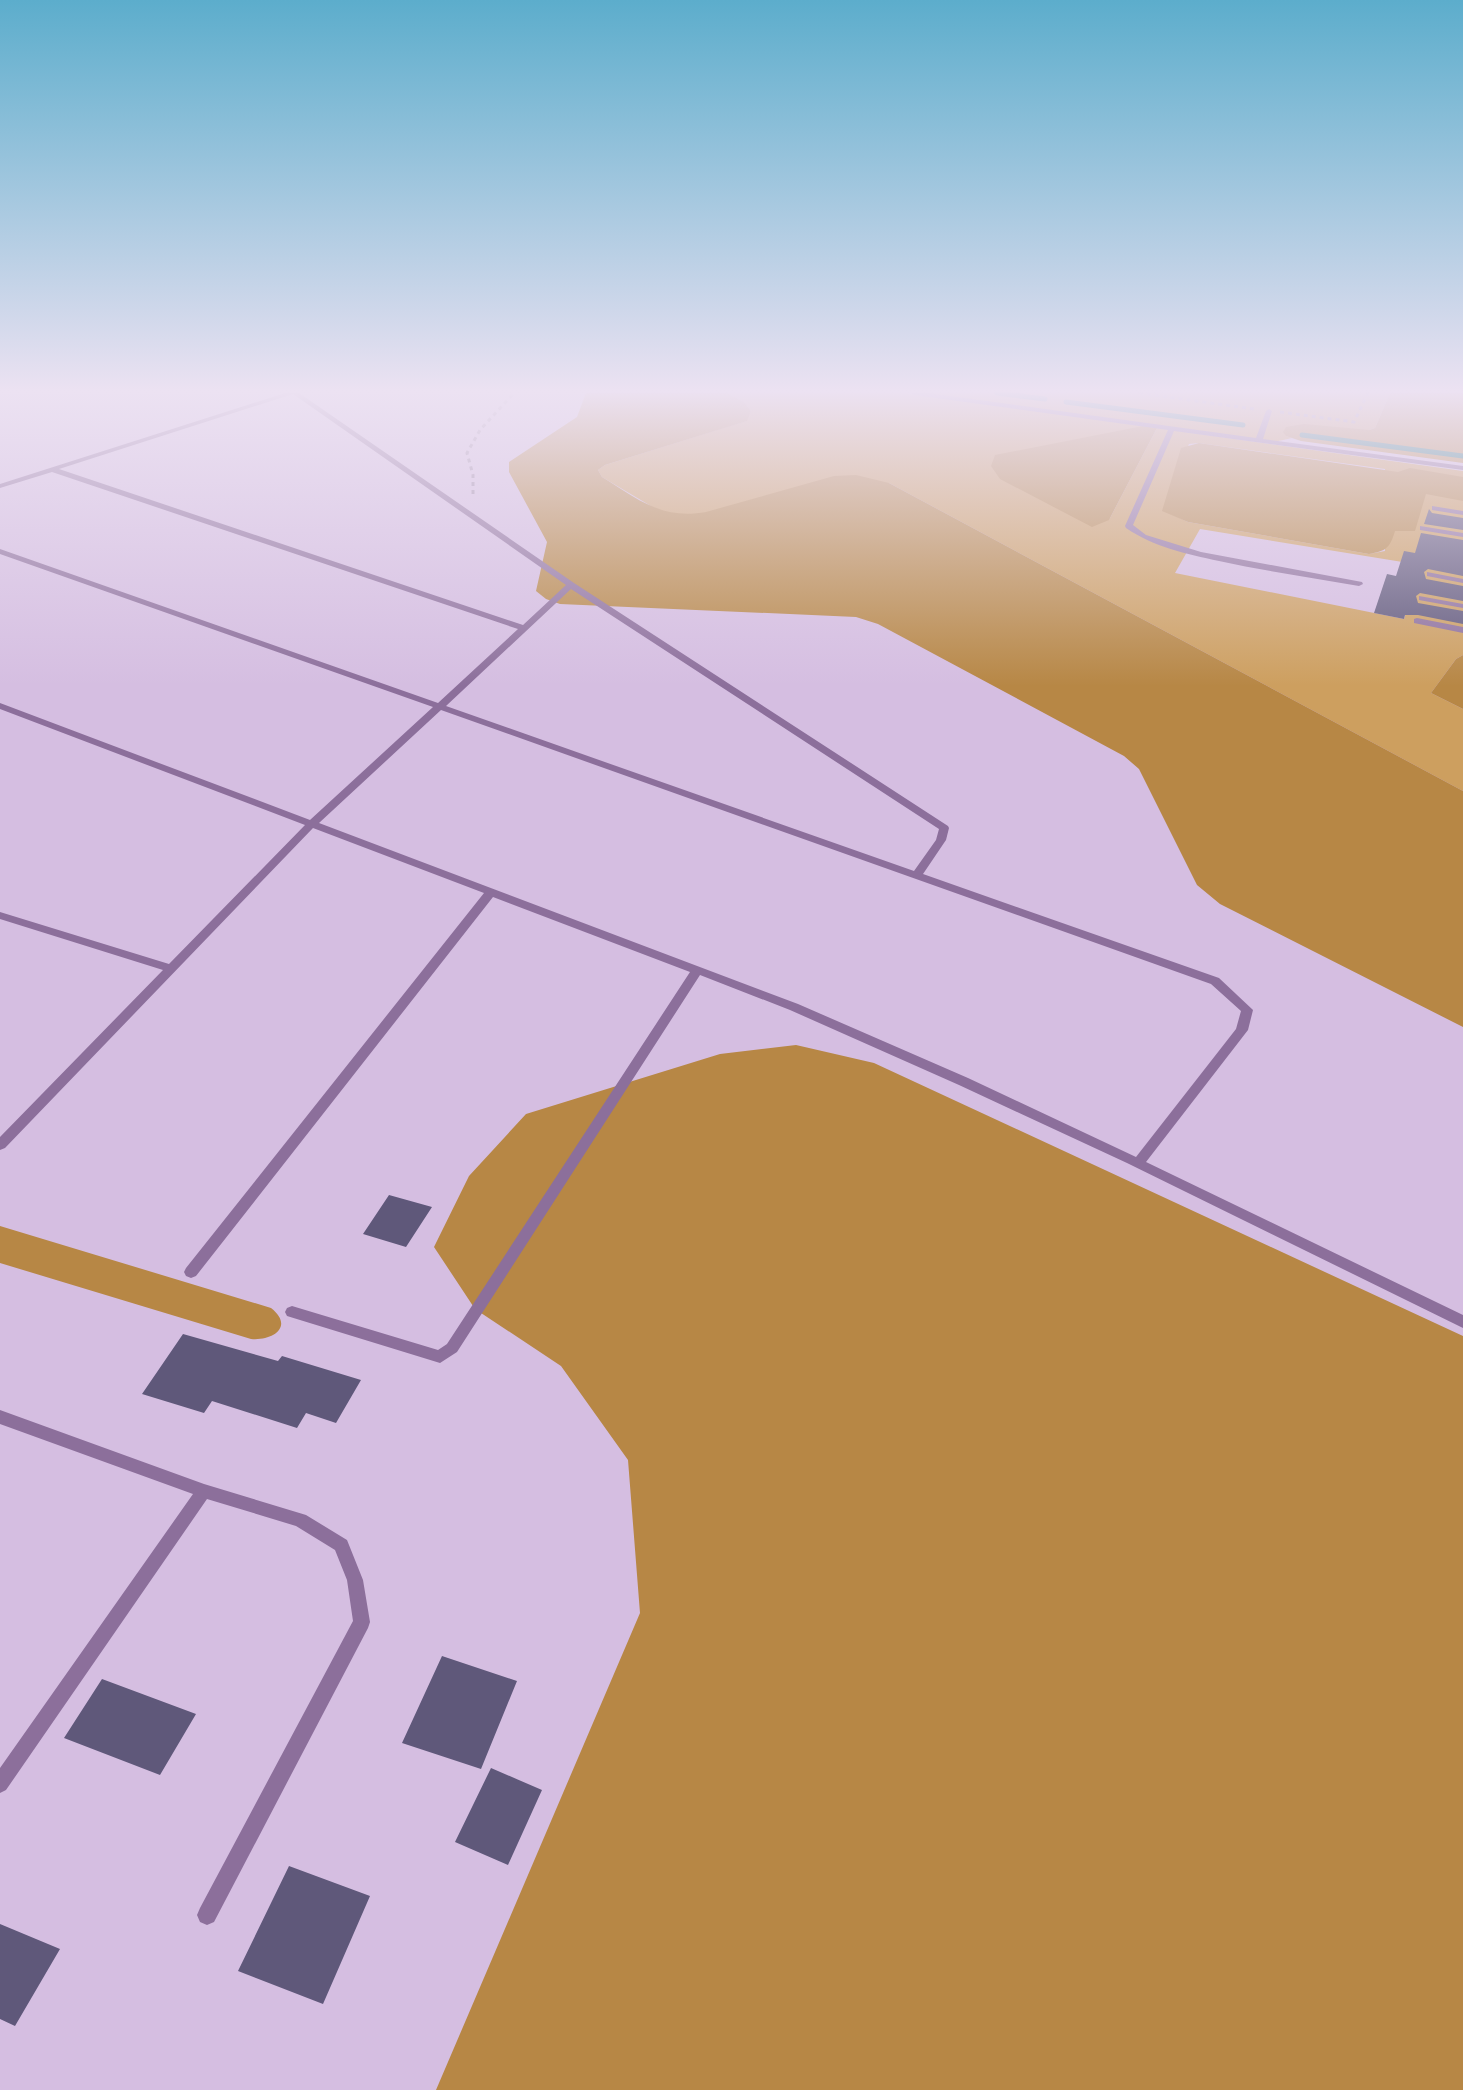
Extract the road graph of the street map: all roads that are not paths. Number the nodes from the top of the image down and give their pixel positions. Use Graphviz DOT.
graph roads {
  1 [pos="115,491"];
  2 [pos="434,491"];
  3 [pos="1145,491"];
  4 [pos="1435,508"];
  5 [pos="1463,513"];
  6 [pos="1423,528"];
  7 [pos="1463,535"];
  8 [pos="0,551"];
  9 [pos="1430,574"];
  10 [pos="1463,581"];
  11 [pos="1359,584"];
  12 [pos="571,585"];
  13 [pos="1422,598"];
  14 [pos="1463,606"];
  15 [pos="1417,621"];
  16 [pos="523,628"];
  17 [pos="1463,630"];
  18 [pos="0,706"];
  19 [pos="439,707"];
  20 [pos="311,825"];
  21 [pos="916,876"];
  22 [pos="490,893"];
  23 [pos="0,915"];
  24 [pos="171,969"];
  25 [pos="696,972"];
  26 [pos="0,1145"];
  27 [pos="1138,1163"];
  28 [pos="191,1272"];
  29 [pos="292,1312"];
  30 [pos="1463,1322"];
  31 [pos="0,1417"];
  32 [pos="204,1491"];
  33 [pos="0,1784"];
  34 [pos="207,1915"];
  1 -- 16 [label="lane"];
  2 -- 12 [label="lane"];
  3 -- 11 [label="lane"];
  4 -- 5 [label="lane"];
  6 -- 7 [label="lane"];
  8 -- 19 [label="lane"];
  9 -- 10 [label="lane"];
  12 -- 16 [label="lane"];
  12 -- 21 [label="lane"];
  13 -- 14 [label="lane"];
  15 -- 17 [label="lane"];
  16 -- 19 [label="lane"];
  18 -- 20 [label="lane"];
  19 -- 20 [label="lane"];
  19 -- 21 [label="lane"];
  20 -- 22 [label="lane"];
  20 -- 24 [label="lane"];
  21 -- 27 [label="lane"];
  22 -- 25 [label="lane"];
  22 -- 28 [label="lane"];
  23 -- 24 [label="lane"];
  24 -- 26 [label="lane"];
  25 -- 27 [label="lane"];
  25 -- 29 [label="lane"];
  27 -- 30 [label="lane"];
  31 -- 32 [label="lane"];
  32 -- 33 [label="lane"];
  32 -- 34 [label="lane"];
}
